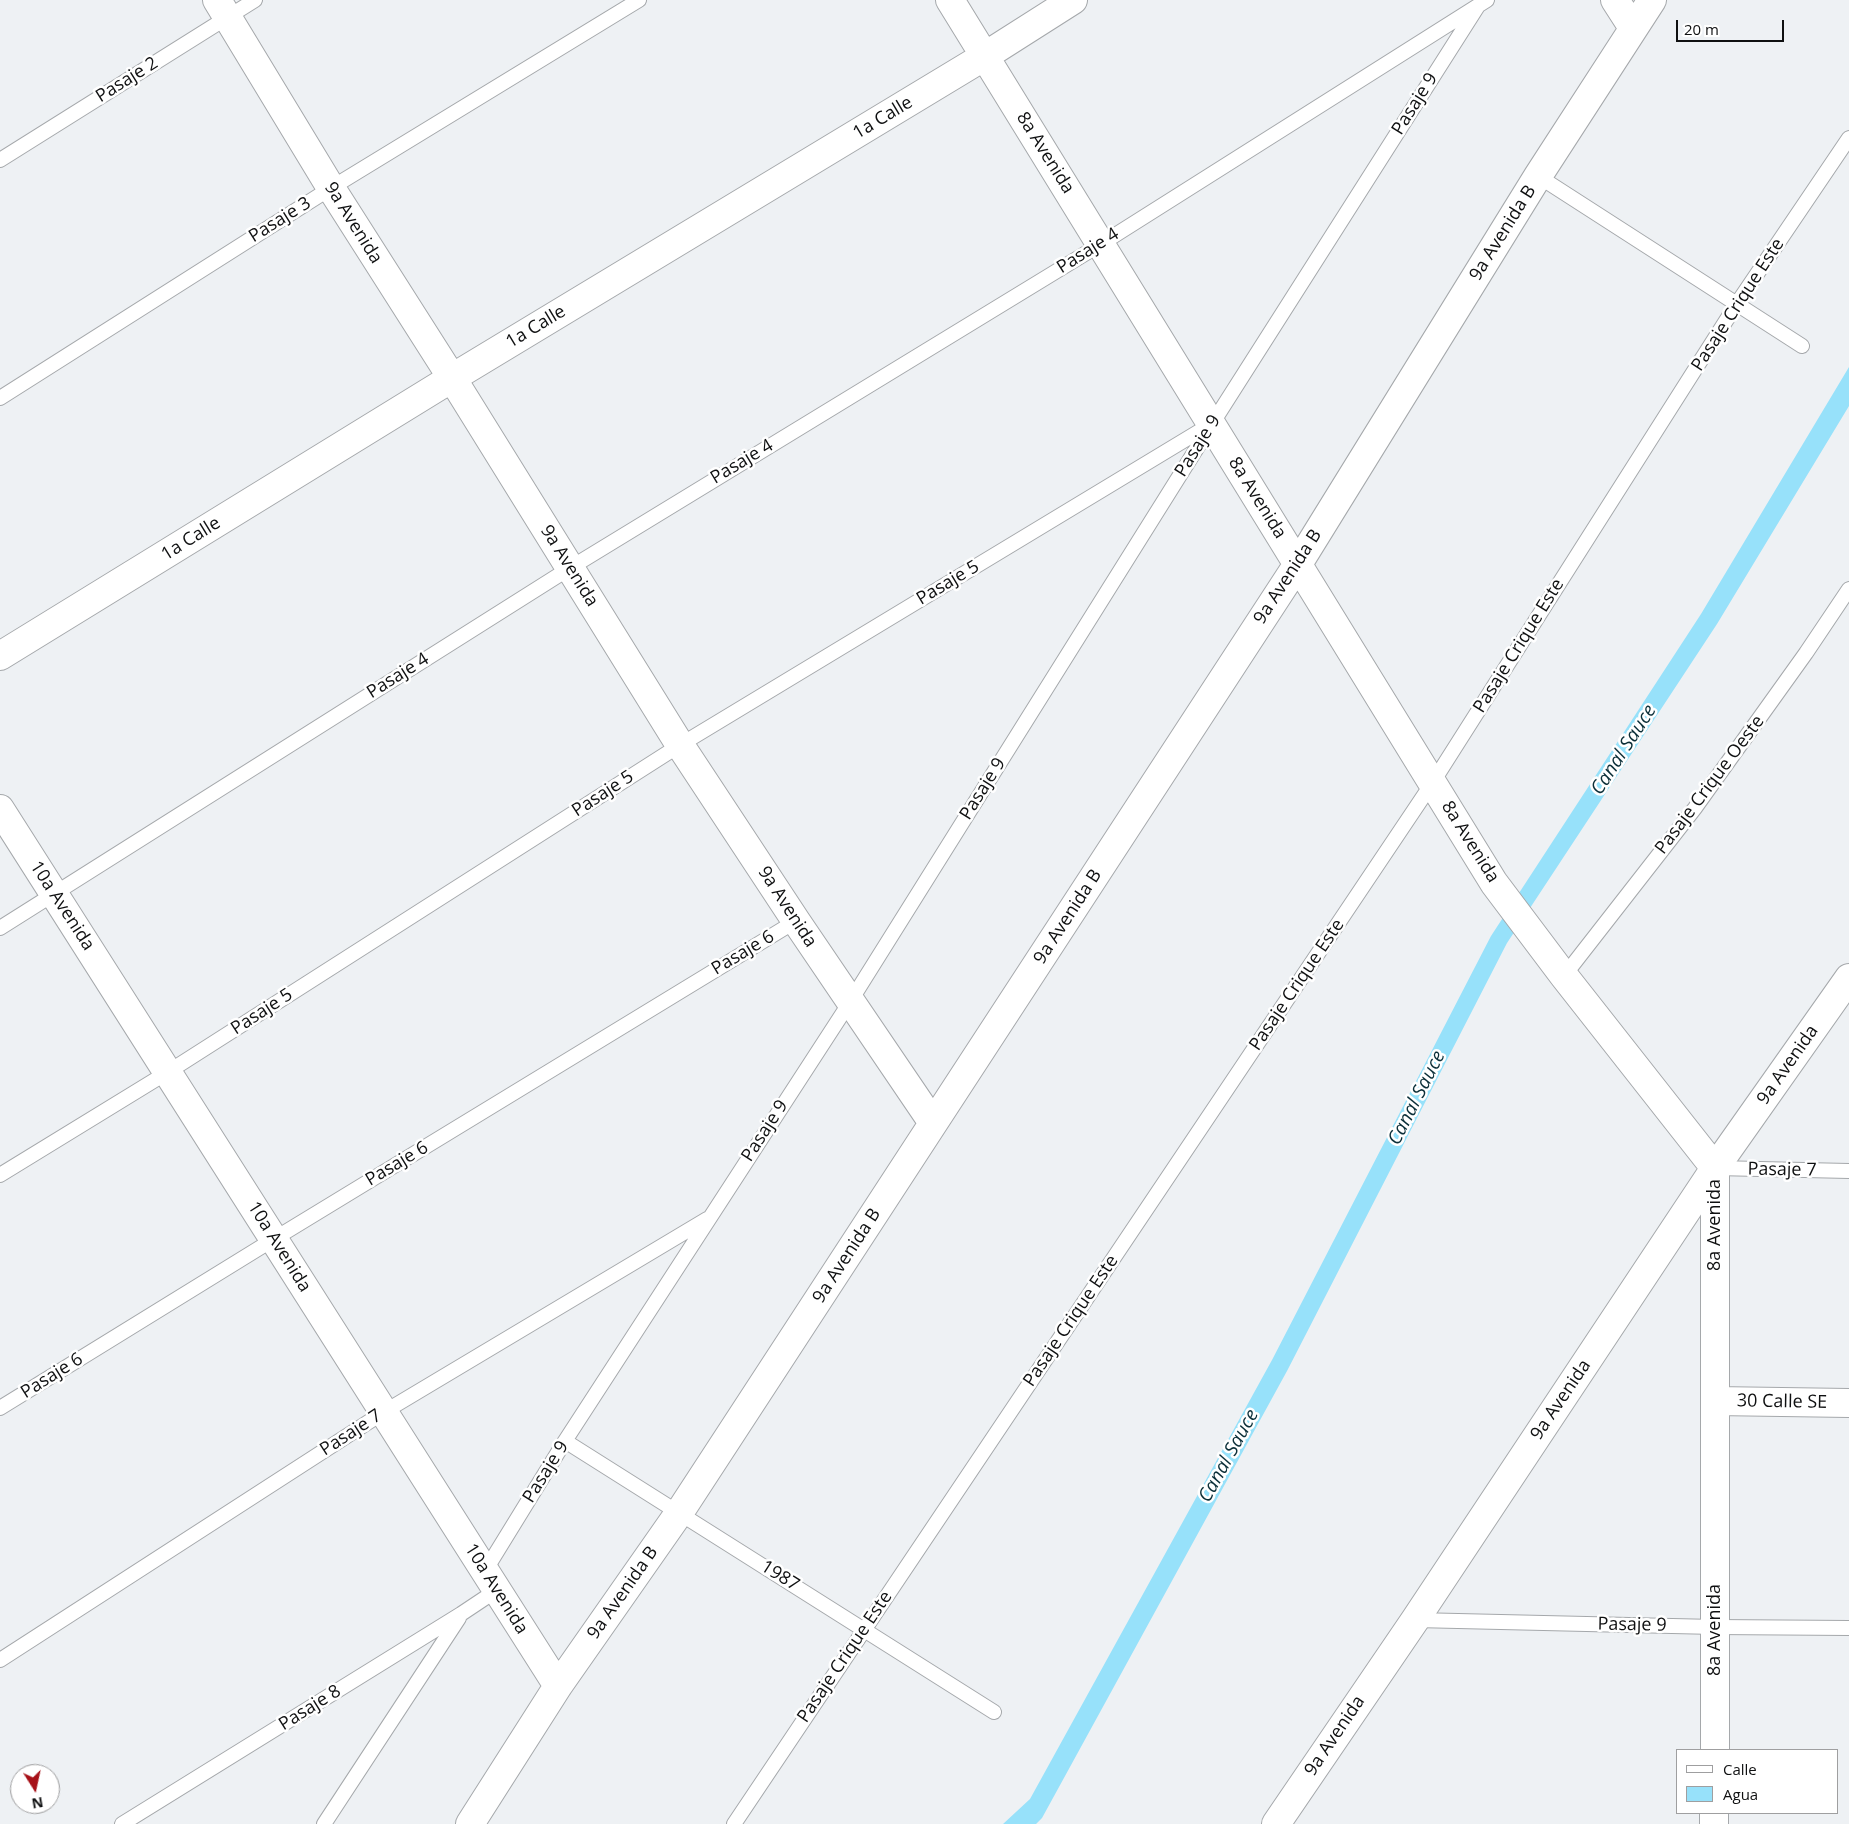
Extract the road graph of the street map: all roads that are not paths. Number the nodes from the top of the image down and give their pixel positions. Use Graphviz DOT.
graph roads {
  1 [pos="255,0"];
  2 [pos="639,0"];
  3 [pos="950,0"];
  4 [pos="1073,0"];
  5 [pos="1615,0"];
  6 [pos="1652,0"];
  7 [pos="1482,3"];
  8 [pos="222,8"];
  9 [pos="1633,28"];
  10 [pos="985,56"];
  11 [pos="1849,138"];
  12 [pos="0,160"];
  13 [pos="1538,176"];
  14 [pos="331,188"];
  15 [pos="1101,244"];
  16 [pos="1736,305"];
  17 [pos="1802,346"];
  18 [pos="452,378"];
  19 [pos="0,398"];
  20 [pos="1212,424"];
  21 [pos="1298,564"];
  22 [pos="570,568"];
  23 [pos="1849,589"];
  24 [pos="0,656"];
  25 [pos="680,745"];
  26 [pos="1433,782"];
  27 [pos="0,809"];
  28 [pos="54,894"];
  29 [pos="796,922"];
  30 [pos="0,928"];
  31 [pos="1564,976"];
  32 [pos="1849,978"];
  33 [pos="850,1002"];
  34 [pos="168,1072"];
  35 [pos="933,1124"];
  36 [pos="1715,1168"];
  37 [pos="1849,1171"];
  38 [pos="0,1175"];
  39 [pos="709,1217"];
  40 [pos="274,1238"];
  41 [pos="1715,1401"];
  42 [pos="1849,1403"];
  43 [pos="0,1408"];
  44 [pos="384,1412"];
  45 [pos="565,1441"];
  46 [pos="679,1513"];
  47 [pos="491,1581"];
  48 [pos="461,1614"];
  49 [pos="1415,1620"];
  50 [pos="1715,1627"];
  51 [pos="1849,1628"];
  52 [pos="863,1629"];
  53 [pos="0,1660"];
  54 [pos="558,1686"];
  55 [pos="994,1712"];
  56 [pos="1714,1749"];
  57 [pos="122,1824"];
  58 [pos="324,1824"];
  59 [pos="470,1824"];
  60 [pos="734,1824"];
  61 [pos="1276,1824"];
  1 -- 8 [label="lane, Pasaje 2"];
  2 -- 14 [label="lane, Pasaje 3"];
  3 -- 10 [label="street, 8a Avenida"];
  4 -- 10 [label="street, 1a Calle"];
  5 -- 9 [label="street"];
  6 -- 9 [label="street, 9a Avenida B"];
  7 -- 15 [label="lane, Pasaje 4"];
  7 -- 20 [label="lane, Pasaje 9"];
  8 -- 12 [label="lane, Pasaje 2"];
  8 -- 14 [label="street, 9a Avenida"];
  9 -- 13 [label="street, 9a Avenida B"];
  10 -- 15 [label="street, 8a Avenida"];
  10 -- 18 [label="street, 1a Calle"];
  11 -- 16 [label="lane, Pasaje Crique Este"];
  13 -- 16 [label="lane"];
  13 -- 21 [label="street, 9a Avenida B"];
  14 -- 18 [label="street, 9a Avenida"];
  14 -- 19 [label="lane, Pasaje 3"];
  15 -- 20 [label="street, 8a Avenida"];
  15 -- 22 [label="lane, Pasaje 4"];
  16 -- 17 [label="lane"];
  16 -- 26 [label="lane, Pasaje Crique Este"];
  18 -- 22 [label="street, 9a Avenida"];
  18 -- 24 [label="street, 1a Calle"];
  20 -- 21 [label="street, 8a Avenida"];
  20 -- 25 [label="lane, Pasaje 5"];
  20 -- 33 [label="lane, Pasaje 9"];
  21 -- 26 [label="street, 8a Avenida"];
  21 -- 35 [label="street, 9a Avenida B"];
  22 -- 25 [label="street, 9a Avenida"];
  22 -- 28 [label="lane, Pasaje 4"];
  23 -- 31 [label="lane, Pasaje Crique Oeste"];
  25 -- 29 [label="street, 9a Avenida"];
  25 -- 34 [label="lane, Pasaje 5"];
  26 -- 31 [label="street, 8a Avenida"];
  26 -- 52 [label="lane, Pasaje Crique Este"];
  27 -- 28 [label="street, 10a Avenida"];
  28 -- 30 [label="lane, Pasaje 4"];
  28 -- 34 [label="street, 10a Avenida"];
  29 -- 33 [label="street, 9a Avenida"];
  29 -- 40 [label="lane, Pasaje 6"];
  31 -- 36 [label="street, 8a Avenida"];
  32 -- 36 [label="street, 9a Avenida"];
  33 -- 35 [label="street, 9a Avenida"];
  33 -- 39 [label="lane, Pasaje 9"];
  34 -- 38 [label="lane, Pasaje 5"];
  34 -- 40 [label="street, 10a Avenida"];
  35 -- 46 [label="street, 9a Avenida B"];
  36 -- 37 [label="lane, Pasaje 7"];
  36 -- 41 [label="street, 8a Avenida"];
  36 -- 49 [label="street, 9a Avenida"];
  39 -- 44 [label="lane, Pasaje 7"];
  39 -- 45 [label="lane, Pasaje 9"];
  40 -- 43 [label="lane, Pasaje 6"];
  40 -- 44 [label="street, 10a Avenida"];
  41 -- 42 [label="street, 30 Calle SE"];
  41 -- 50 [label="street, 8a Avenida"];
  44 -- 47 [label="street, 10a Avenida"];
  44 -- 53 [label="lane, Pasaje 7"];
  45 -- 46 [label="lane, 1987"];
  45 -- 47 [label="lane, Pasaje 9"];
  46 -- 52 [label="lane, 1987"];
  46 -- 54 [label="street, 9a Avenida B"];
  47 -- 48 [label="lane, Pasaje 8"];
  47 -- 54 [label="street, 10a Avenida"];
  48 -- 57 [label="lane, Pasaje 8"];
  48 -- 58 [label="lane"];
  49 -- 50 [label="lane, Pasaje 9"];
  49 -- 61 [label="street, 9a Avenida"];
  50 -- 51 [label="lane, Pasaje 9"];
  50 -- 56 [label="street, 8a Avenida"];
  52 -- 55 [label="lane, 1987"];
  52 -- 60 [label="lane, Pasaje Crique Este"];
  54 -- 59 [label="street, 9a Avenida B"];
}
